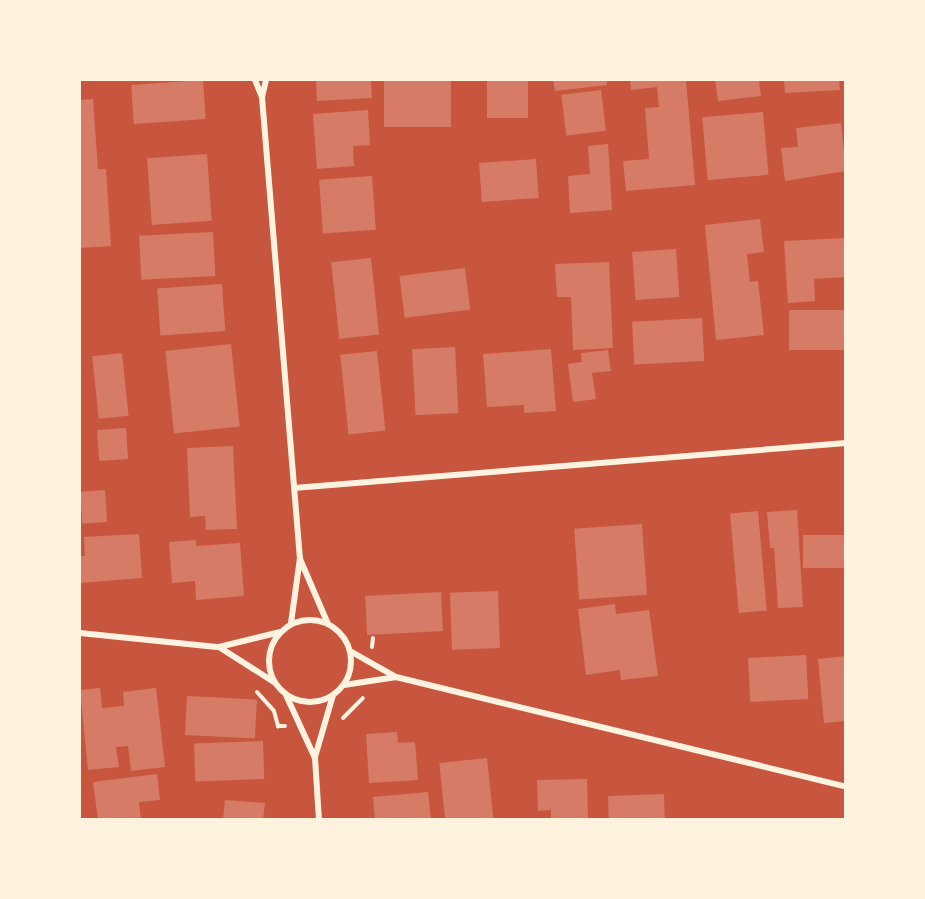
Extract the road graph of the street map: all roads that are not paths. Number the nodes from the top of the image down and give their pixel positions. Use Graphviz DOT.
graph roads {
  1 [pos="255,80"];
  2 [pos="266,80"];
  3 [pos="262,97"];
  4 [pos="846,443"];
  5 [pos="294,488"];
  6 [pos="300,558"];
  7 [pos="291,623"];
  8 [pos="328,624"];
  9 [pos="280,632"];
  10 [pos="80,633"];
  11 [pos="219,647"];
  12 [pos="350,651"];
  13 [pos="396,677"];
  14 [pos="274,682"];
  15 [pos="344,685"];
  16 [pos="285,694"];
  17 [pos="333,695"];
  18 [pos="315,758"];
  19 [pos="846,788"];
  20 [pos="319,819"];
  1 -- 3 [label="street"];
  2 -- 3 [label="street"];
  3 -- 5 [label="street"];
  4 -- 5 [label="street"];
  5 -- 6 [label="street"];
  6 -- 7 [label="street"];
  6 -- 8 [label="street"];
  7 -- 8 [label="street"];
  7 -- 9 [label="street"];
  8 -- 12 [label="street"];
  9 -- 11 [label="street"];
  9 -- 14 [label="street"];
  10 -- 11 [label="street"];
  11 -- 14 [label="street"];
  12 -- 13 [label="street"];
  12 -- 15 [label="street"];
  13 -- 15 [label="street"];
  13 -- 19 [label="street"];
  14 -- 16 [label="street"];
  15 -- 17 [label="street"];
  16 -- 17 [label="street"];
  16 -- 18 [label="street"];
  17 -- 18 [label="street"];
  18 -- 20 [label="street"];
}
